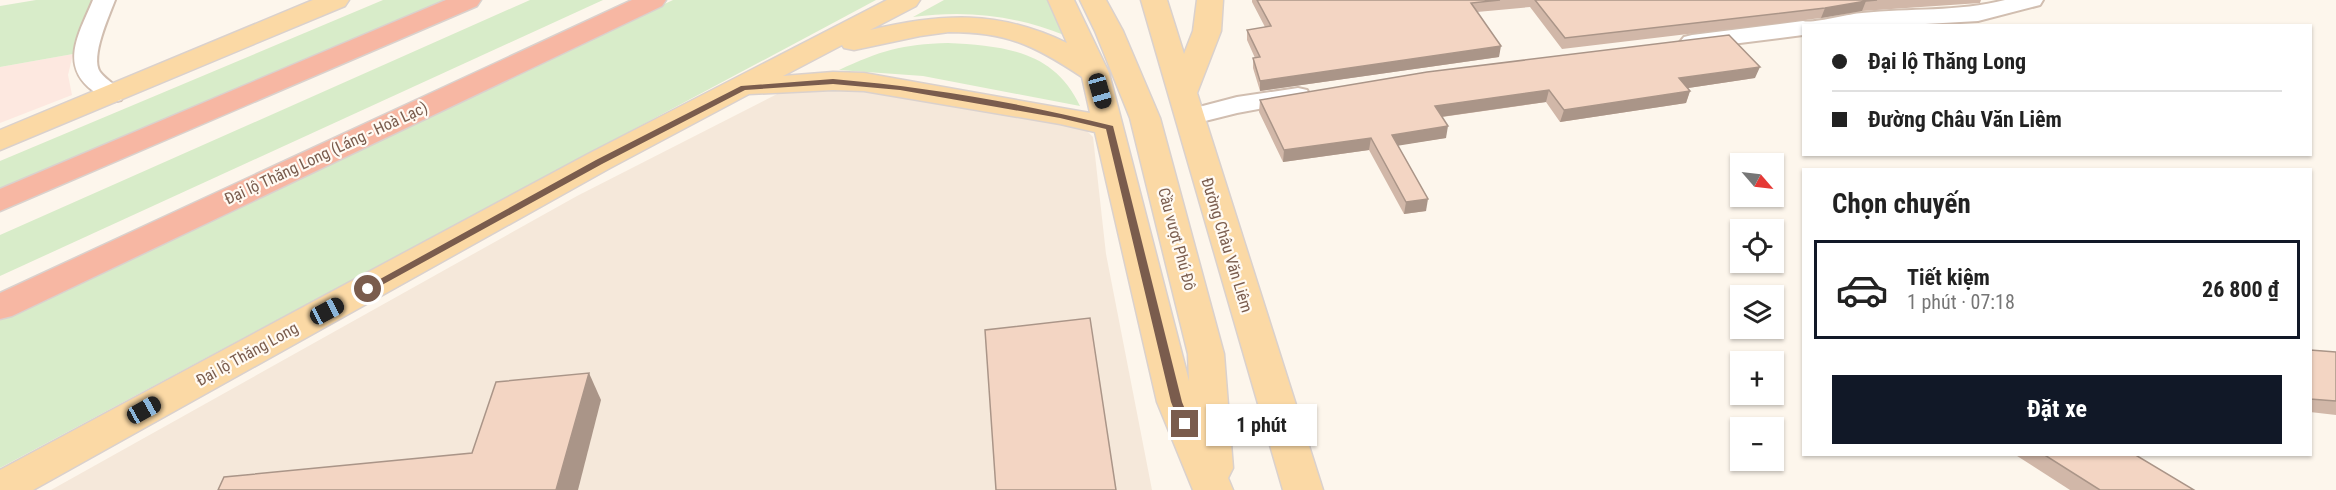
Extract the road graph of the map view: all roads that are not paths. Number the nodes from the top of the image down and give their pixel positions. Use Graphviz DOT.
graph roads {
  1 [pos="104,0"];
  2 [pos="336,0"];
  3 [pos="468,0"];
  4 [pos="653,0"];
  5 [pos="907,0"];
  6 [pos="1061,0"];
  7 [pos="1093,0"];
  8 [pos="1154,0"];
  9 [pos="1210,0"];
  10 [pos="2032,0"];
  11 [pos="1833,24"];
  12 [pos="1802,28"];
  13 [pos="1665,45"];
  14 [pos="803,55"];
  15 [pos="1095,73"];
  16 [pos="744,87"];
  17 [pos="1323,91"];
  18 [pos="112,95"];
  19 [pos="1186,105"];
  20 [pos="1110,128"];
  21 [pos="0,141"];
  22 [pos="0,201"];
  23 [pos="0,307"];
  24 [pos="0,489"];
  25 [pos="1213,490"];
  26 [pos="1303,490"];
  1 -- 18 [label="street"];
  2 -- 18 [label="main road"];
  3 -- 22 [label="highway"];
  4 -- 23 [label="highway, Đại lộ Thăng Long (Láng - Hoà Lạc)"];
  5 -- 14 [label="main road, Đại lộ Thăng Long"];
  6 -- 15 [label="main road"];
  7 -- 25 [label="main road, Cầu vượt Phú Đô"];
  8 -- 19 [label="main road, Đường Châu Văn Liêm"];
  9 -- 19 [label="main road"];
  10 -- 11 [label="street"];
  12 -- 13 [label="street"];
  14 -- 15 [label="main road"];
  14 -- 16 [label="main road, Đại lộ Thăng Long"];
  15 -- 20 [label="main road"];
  16 -- 20 [label="main road"];
  16 -- 24 [label="main road, Đại lộ Thăng Long"];
  17 -- 19 [label="street"];
  18 -- 21 [label="main road"];
  19 -- 26 [label="main road, Đường Châu Văn Liêm"];
  20 -- 25 [label="main road"];
}
